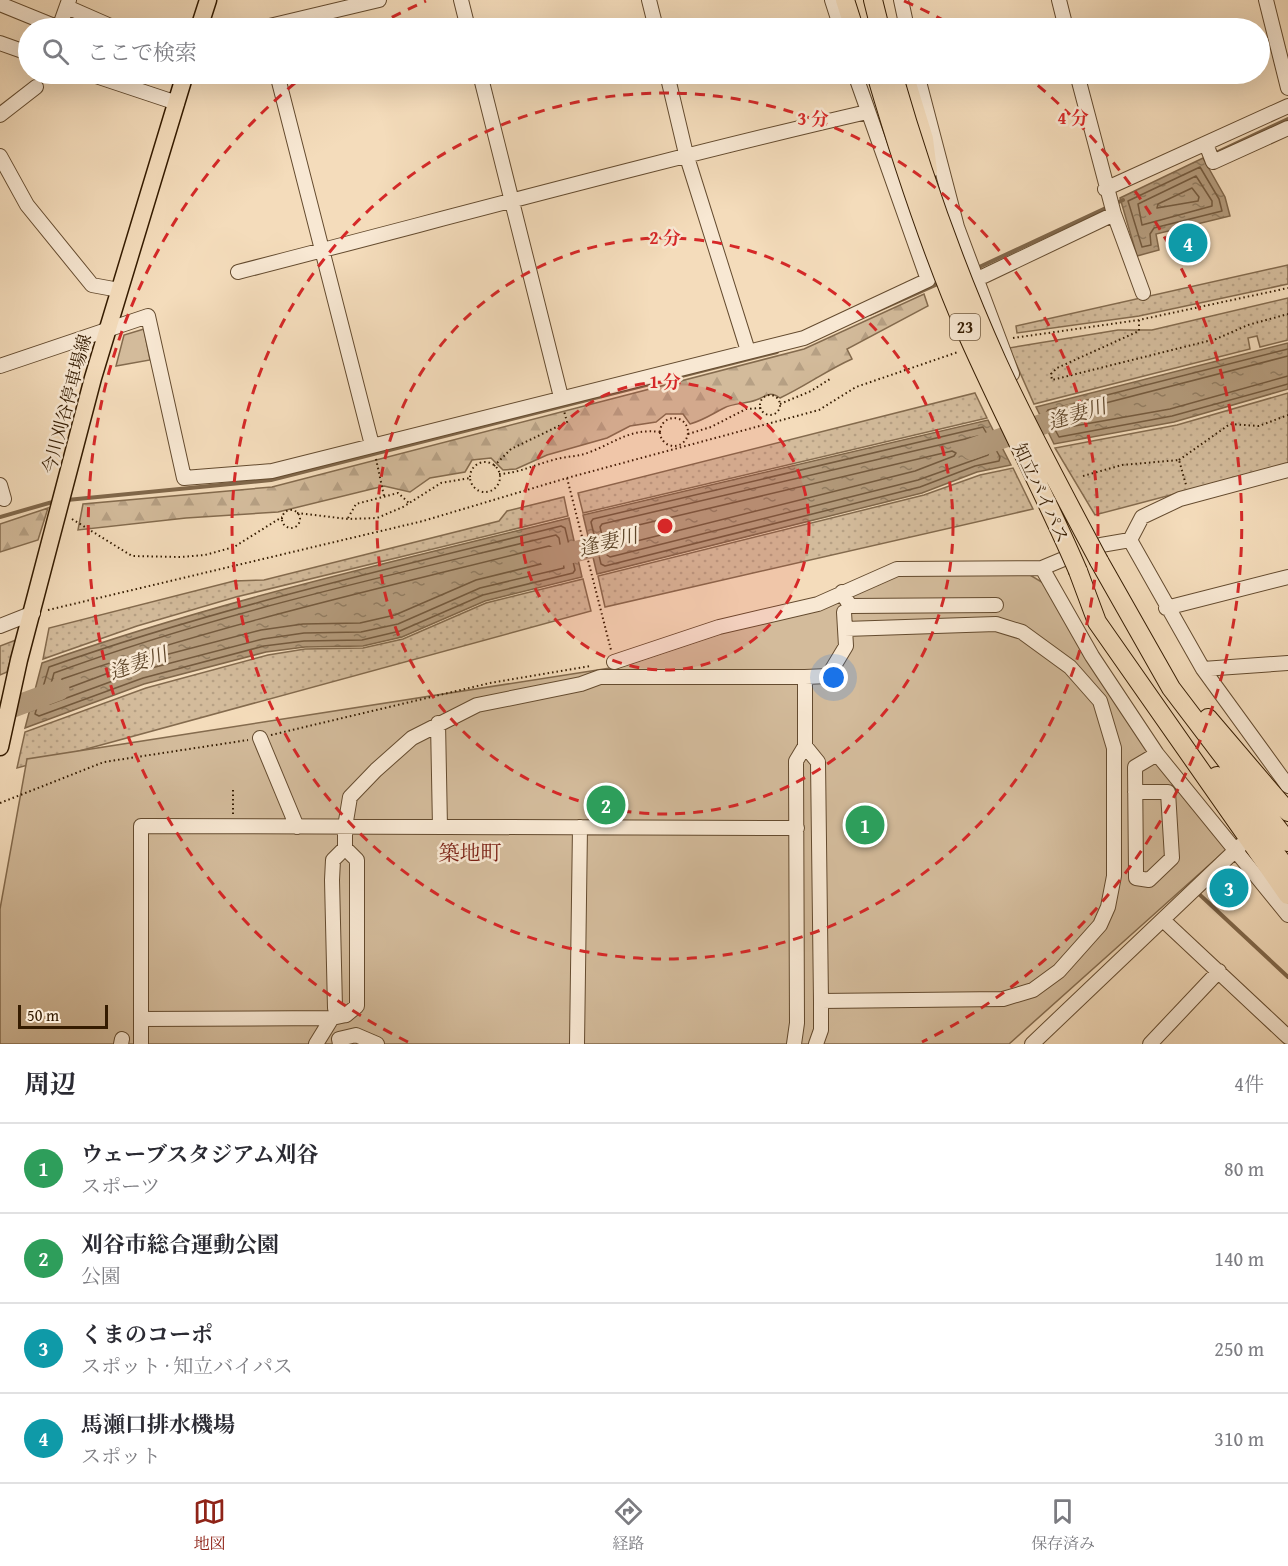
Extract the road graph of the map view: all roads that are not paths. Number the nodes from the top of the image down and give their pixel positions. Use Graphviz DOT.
graph roads {
  1 [pos="208,0"];
  2 [pos="379,0"];
  3 [pos="461,0"];
  4 [pos="649,0"];
  5 [pos="832,0"];
  6 [pos="845,0"];
  7 [pos="856,0"];
  8 [pos="873,0"];
  9 [pos="884,0"];
  10 [pos="901,0"];
  11 [pos="1059,0"];
  12 [pos="1266,0"];
  13 [pos="68,3"];
  14 [pos="0,4"];
  15 [pos="34,18"];
  16 [pos="63,18"];
  17 [pos="96,18"];
  18 [pos="202,18"];
  19 [pos="305,18"];
  20 [pos="466,18"];
  21 [pos="654,18"];
  22 [pos="838,18"];
  23 [pos="851,18"];
  24 [pos="860,18"];
  25 [pos="878,18"];
  26 [pos="888,18"];
  27 [pos="905,18"];
  28 [pos="1064,18"];
  29 [pos="0,43"];
  30 [pos="18,49"];
  31 [pos="120,84"];
  32 [pos="183,84"];
  33 [pos="280,84"];
  34 [pos="483,84"];
  35 [pos="669,84"];
  36 [pos="858,84"];
  37 [pos="879,84"];
  38 [pos="896,84"];
  39 [pos="907,84"];
  40 [pos="920,84"];
  41 [pos="1079,84"];
  42 [pos="36,87"];
  43 [pos="1288,88"];
  44 [pos="177,103"];
  45 [pos="1288,106"];
  46 [pos="867,112"];
  47 [pos="0,115"];
  48 [pos="1288,128"];
  49 [pos="1206,144"];
  50 [pos="686,154"];
  51 [pos="0,156"];
  52 [pos="1105,189"];
  53 [pos="933,200"];
  54 [pos="513,202"];
  55 [pos="1114,214"];
  56 [pos="324,250"];
  57 [pos="238,272"];
  58 [pos="984,276"];
  59 [pos="119,290"];
  60 [pos="1143,293"];
  61 [pos="107,330"];
  62 [pos="748,351"];
  63 [pos="0,366"];
  64 [pos="561,397"];
  65 [pos="374,451"];
  66 [pos="1051,453"];
  67 [pos="1288,470"];
  68 [pos="1130,540"];
  69 [pos="1100,553"];
  70 [pos="1072,565"];
  71 [pos="1042,568"];
  72 [pos="1288,578"];
  73 [pos="842,591"];
  74 [pos="996,604"];
  75 [pos="1166,608"];
  76 [pos="844,612"];
  77 [pos="33,613"];
  78 [pos="0,626"];
  79 [pos="845,629"];
  80 [pos="614,662"];
  81 [pos="1288,663"];
  82 [pos="1203,669"];
  83 [pos="805,677"];
  84 [pos="1171,688"];
  85 [pos="438,723"];
  86 [pos="260,738"];
  87 [pos="805,746"];
  88 [pos="0,747"];
  89 [pos="1157,753"];
  90 [pos="1288,786"];
  91 [pos="1136,792"];
  92 [pos="1288,812"];
  93 [pos="297,826"];
  94 [pos="345,827"];
  95 [pos="440,827"];
  96 [pos="580,827"];
  97 [pos="796,828"];
  98 [pos="1288,842"];
  99 [pos="1240,846"];
  100 [pos="345,848"];
  101 [pos="1288,870"];
  102 [pos="1288,895"];
  103 [pos="1288,915"];
  104 [pos="1163,920"];
  105 [pos="1219,971"];
  106 [pos="821,1001"];
  107 [pos="339,1017"];
  108 [pos="141,1019"];
  109 [pos="1288,1037"];
  110 [pos="340,1042"];
  111 [pos="141,1044"];
  112 [pos="316,1044"];
  113 [pos="377,1044"];
  114 [pos="577,1044"];
  115 [pos="794,1044"];
  116 [pos="816,1044"];
  117 [pos="1032,1044"];
  118 [pos="1150,1044"];
  1 -- 18 [label="main road"];
  2 -- 19 [label="street"];
  3 -- 20 [label="street"];
  4 -- 21 [label="street"];
  5 -- 22 [label="street"];
  6 -- 23 [label="highway"];
  7 -- 24 [label="highway"];
  8 -- 25 [label="highway"];
  9 -- 26 [label="highway"];
  10 -- 27 [label="street"];
  11 -- 28 [label="street"];
  12 -- 43 [label="street"];
  13 -- 16 [label="street"];
  13 -- 17 [label="street"];
  14 -- 15 [label="street"];
  29 -- 30 [label="street"];
  31 -- 44 [label="street"];
  32 -- 44 [label="main road, 今川刈谷停車場線"];
  33 -- 56 [label="street"];
  34 -- 54 [label="street"];
  35 -- 50 [label="street"];
  36 -- 46 [label="street"];
  37 -- 70 [label="highway, 知立バイパス / 23, bridge"];
  38 -- 53 [label="highway, 知立バイパス / 23, bridge"];
  39 -- 53 [label="highway"];
  40 -- 66 [label="street"];
  41 -- 52 [label="street"];
  42 -- 47 [label="street"];
  44 -- 59 [label="main road, 今川刈谷停車場線"];
  45 -- 49 [label="street"];
  46 -- 50 [label="street"];
  46 -- 62 [label="street"];
  48 -- 49 [label="street"];
  49 -- 52 [label="street"];
  50 -- 54 [label="street"];
  50 -- 62 [label="street"];
  51 -- 59 [label="street"];
  52 -- 55 [label="street"];
  53 -- 69 [label="highway, 知立バイパス / 23, bridge"];
  54 -- 56 [label="street"];
  54 -- 64 [label="street"];
  55 -- 58 [label="street"];
  55 -- 60 [label="street"];
  56 -- 57 [label="street"];
  56 -- 65 [label="street"];
  59 -- 61 [label="main road, 今川刈谷停車場線"];
  61 -- 63 [label="street"];
  61 -- 65 [label="street"];
  61 -- 77 [label="main road, 今川刈谷停車場線"];
  62 -- 64 [label="street"];
  64 -- 65 [label="street"];
  67 -- 68 [label="street"];
  68 -- 69 [label="street"];
  68 -- 75 [label="street"];
  69 -- 84 [label="highway, 知立バイパス / 23"];
  70 -- 71 [label="street"];
  70 -- 101 [label="highway, 知立バイパス / 23"];
  70 -- 102 [label="highway, 23"];
  71 -- 73 [label="street"];
  71 -- 89 [label="street"];
  72 -- 75 [label="street"];
  73 -- 74 [label="street"];
  73 -- 80 [label="street"];
  75 -- 82 [label="street"];
  76 -- 79 [label="street"];
  77 -- 78 [label="street"];
  77 -- 88 [label="main road, 今川刈谷停車場線"];
  79 -- 83 [label="street"];
  79 -- 106 [label="street"];
  81 -- 82 [label="street"];
  82 -- 90 [label="street"];
  83 -- 85 [label="street"];
  83 -- 87 [label="street"];
  84 -- 92 [label="highway"];
  84 -- 98 [label="highway, 知立バイパス / 23"];
  85 -- 94 [label="street"];
  85 -- 95 [label="street"];
  86 -- 93 [label="street"];
  87 -- 97 [label="street"];
  87 -- 106 [label="street"];
  89 -- 91 [label="street"];
  89 -- 99 [label="street"];
  91 -- 91 [label="street"];
  93 -- 94 [label="street"];
  93 -- 108 [label="street"];
  94 -- 95 [label="street"];
  94 -- 100 [label="street"];
  95 -- 96 [label="street"];
  96 -- 97 [label="street"];
  96 -- 114 [label="street"];
  97 -- 115 [label="street"];
  99 -- 103 [label="street"];
  99 -- 104 [label="street"];
  100 -- 107 [label="street"];
  100 -- 107 [label="street"];
  104 -- 105 [label="street"];
  104 -- 117 [label="street"];
  105 -- 109 [label="street"];
  105 -- 118 [label="street"];
  106 -- 116 [label="street"];
  107 -- 108 [label="street"];
  107 -- 110 [label="street"];
  107 -- 112 [label="street"];
  108 -- 111 [label="street"];
  110 -- 113 [label="street"];
}
